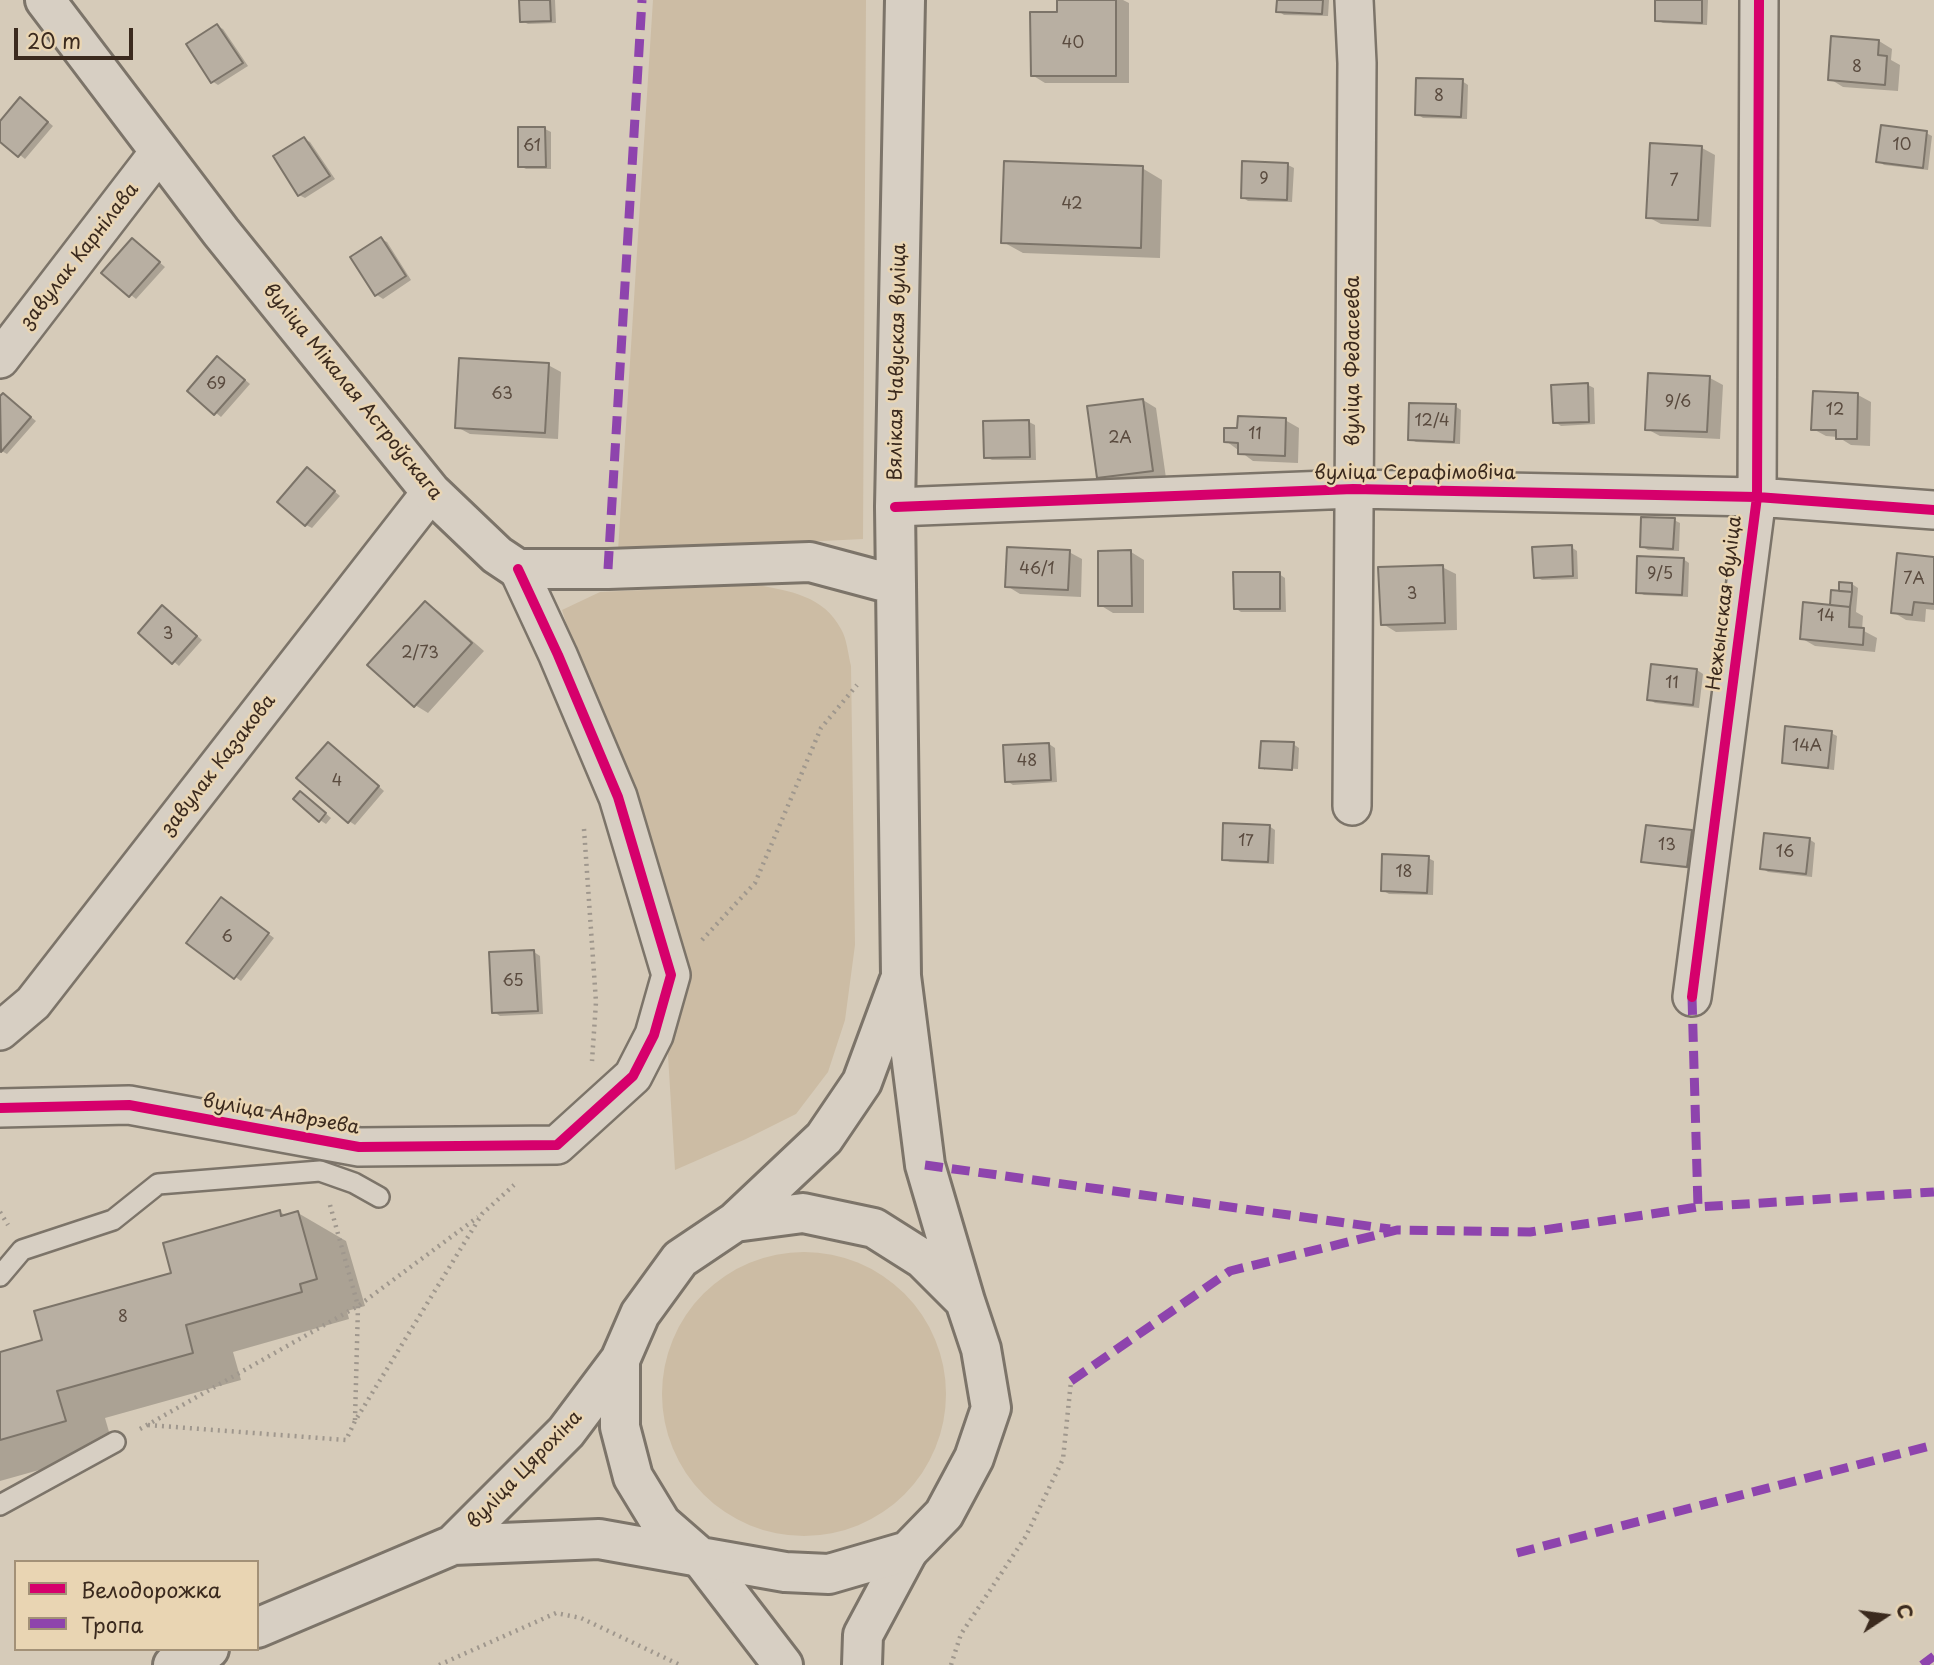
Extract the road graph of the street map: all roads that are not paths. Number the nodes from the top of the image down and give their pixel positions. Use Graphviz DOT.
graph roads {
  1 [pos="45,0"];
  2 [pos="905,0"];
  3 [pos="1354,0"];
  4 [pos="1759,0"];
  5 [pos="159,152"];
  6 [pos="0,359"];
  7 [pos="1353,489"];
  8 [pos="431,492"];
  9 [pos="1757,497"];
  10 [pos="895,507"];
  11 [pos="1934,510"];
  12 [pos="517,569"];
  13 [pos="896,585"];
  14 [pos="1352,806"];
  15 [pos="901,976"];
  16 [pos="1692,997"];
  17 [pos="0,1031"];
  18 [pos="0,1108"];
  19 [pos="379,1197"];
  20 [pos="735,1222"];
  21 [pos="0,1276"];
  22 [pos="965,1301"];
  23 [pos="620,1360"];
  24 [pos="115,1442"];
  25 [pos="0,1505"];
  26 [pos="453,1545"];
  27 [pos="908,1551"];
  28 [pos="700,1557"];
  29 [pos="259,1627"];
  30 [pos="204,1651"];
  31 [pos="173,1665"];
  32 [pos="783,1665"];
  33 [pos="862,1665"];
  1 -- 5 [label="main road, вуліца Мікалая Астроўскага"];
  2 -- 10 [label="main road, Вялікая Чавуская вуліца"];
  3 -- 7 [label="street, вуліца Федасеева"];
  4 -- 9 [label="street, Нежынская вуліца"];
  5 -- 6 [label="street, завулак Карнілава"];
  5 -- 8 [label="main road, вуліца Мікалая Астроўскага"];
  7 -- 9 [label="street, вуліца Серафімовіча"];
  7 -- 10 [label="street, вуліца Серафімовіча"];
  7 -- 14 [label="street, вуліца Федасеева"];
  8 -- 12 [label="main road, вуліца Мікалая Астроўскага"];
  8 -- 17 [label="street, завулак Казакова"];
  9 -- 11 [label="street, вуліца Серафімовіча"];
  9 -- 16 [label="street, Нежынская вуліца"];
  10 -- 13 [label="main road, Вялікая Чавуская вуліца"];
  12 -- 13 [label="main road"];
  12 -- 18 [label="street, вуліца Андрэева"];
  13 -- 15 [label="main road, Вялікая Чавуская вуліца"];
  15 -- 20 [label="main road, Вялікая Чавуская вуліца"];
  15 -- 22 [label="main road, Вялікая Чавуская вуліца"];
  19 -- 21 [label="lane"];
  20 -- 22 [label="main road"];
  20 -- 23 [label="main road, Вялікая Чавуская вуліца"];
  22 -- 27 [label="main road, Вялікая Чавуская вуліца"];
  23 -- 26 [label="main road, вуліца Цярохіна"];
  23 -- 28 [label="main road"];
  24 -- 25 [label="lane"];
  26 -- 28 [label="main road, вуліца Цярохіна"];
  26 -- 29 [label="main road, вуліца Цярохіна"];
  27 -- 28 [label="main road, вуліца Цярохіна"];
  27 -- 33 [label="main road"];
  28 -- 32 [label="main road"];
  30 -- 31 [label="main road"];
}
